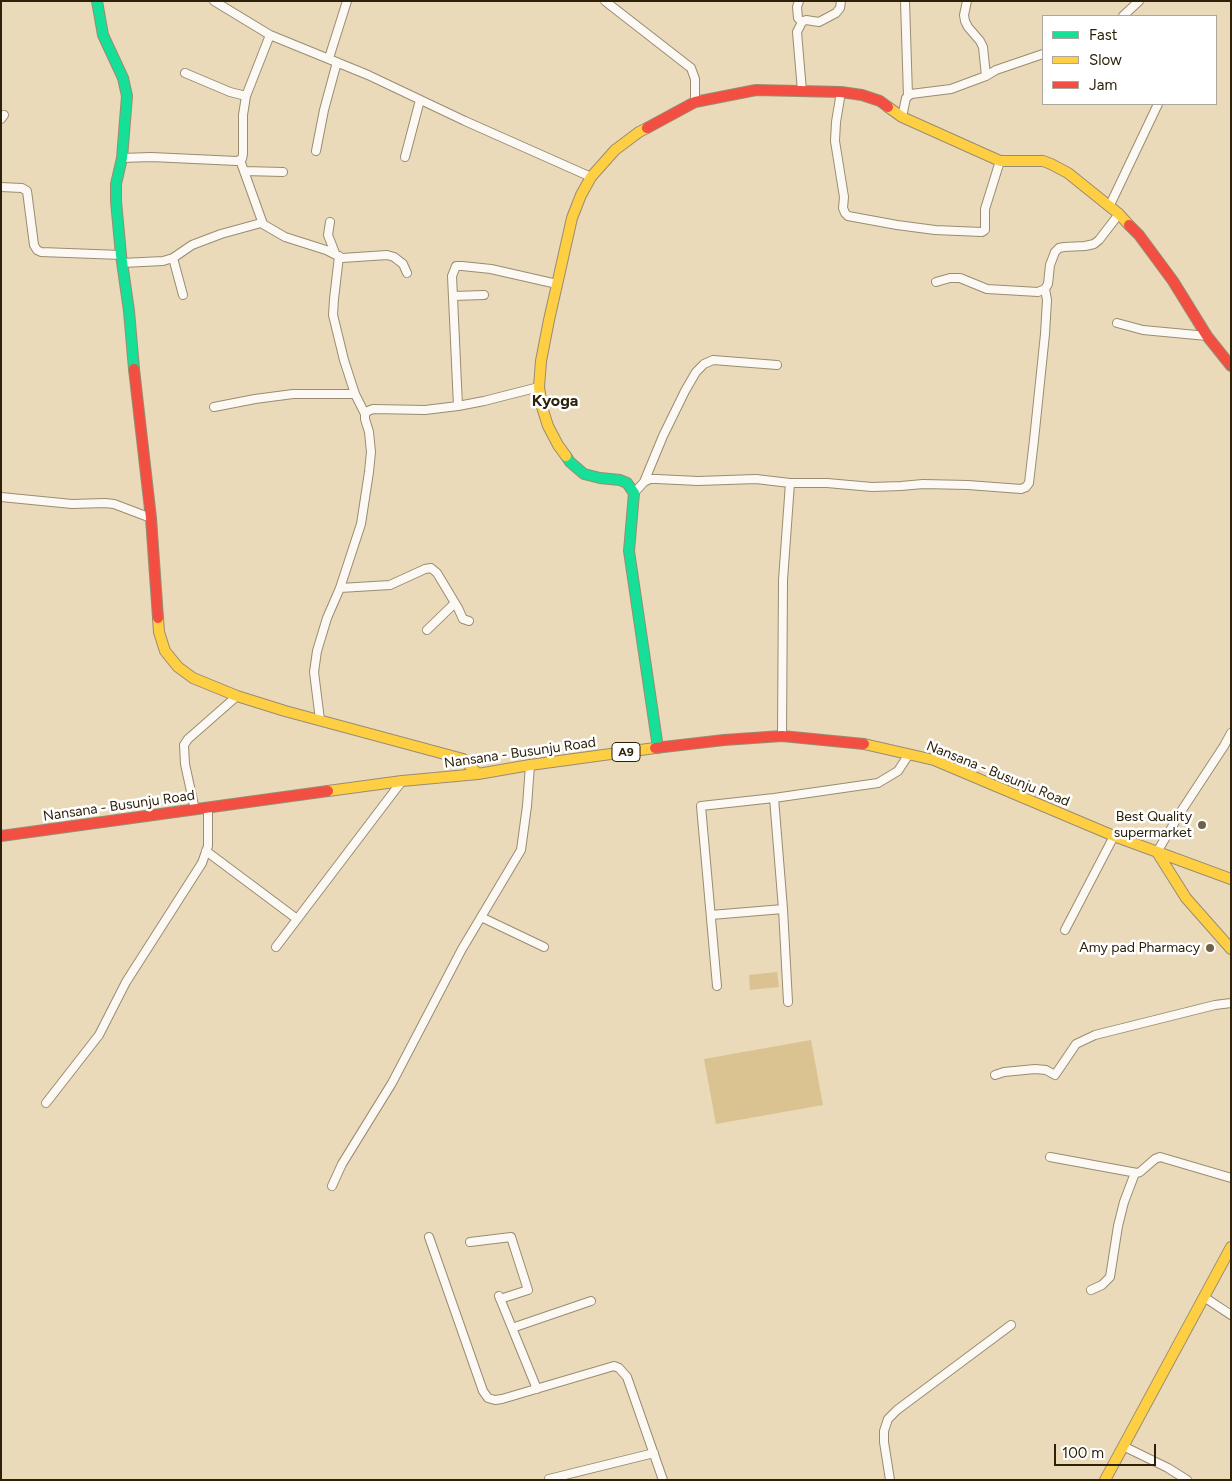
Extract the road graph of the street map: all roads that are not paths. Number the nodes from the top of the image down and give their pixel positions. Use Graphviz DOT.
graph roads {
  1 [pos="97,1"];
  2 [pos="214,1"];
  3 [pos="347,1"];
  4 [pos="605,1"];
  5 [pos="799,1"];
  6 [pos="841,1"];
  7 [pos="905,1"];
  8 [pos="967,1"];
  9 [pos="1139,1"];
  10 [pos="1124,15"];
  11 [pos="802,22"];
  12 [pos="270,35"];
  13 [pos="1042,54"];
  14 [pos="329,58"];
  15 [pos="337,62"];
  16 [pos="184,73"];
  17 [pos="986,76"];
  18 [pos="802,90"];
  19 [pos="841,92"];
  20 [pos="246,96"];
  21 [pos="908,96"];
  22 [pos="420,100"];
  23 [pos="695,102"];
  24 [pos="1158,105"];
  25 [pos="902,117"];
  26 [pos="316,151"];
  27 [pos="405,157"];
  28 [pos="122,158"];
  29 [pos="240,160"];
  30 [pos="1000,161"];
  31 [pos="244,171"];
  32 [pos="283,172"];
  33 [pos="591,177"];
  34 [pos="1,186"];
  35 [pos="1110,207"];
  36 [pos="1119,214"];
  37 [pos="330,222"];
  38 [pos="263,224"];
  39 [pos="337,255"];
  40 [pos="173,258"];
  41 [pos="121,259"];
  42 [pos="407,273"];
  43 [pos="936,282"];
  44 [pos="557,284"];
  45 [pos="1045,289"];
  46 [pos="184,294"];
  47 [pos="484,295"];
  48 [pos="453,296"];
  49 [pos="1117,323"];
  50 [pos="1207,336"];
  51 [pos="777,365"];
  52 [pos="1231,366"];
  53 [pos="539,387"];
  54 [pos="355,394"];
  55 [pos="458,406"];
  56 [pos="214,407"];
  57 [pos="365,414"];
  58 [pos="644,482"];
  59 [pos="790,484"];
  60 [pos="634,493"];
  61 [pos="1,497"];
  62 [pos="151,518"];
  63 [pos="340,588"];
  64 [pos="455,603"];
  65 [pos="469,621"];
  66 [pos="427,630"];
  67 [pos="237,696"];
  68 [pos="320,720"];
  69 [pos="1231,733"];
  70 [pos="782,736"];
  71 [pos="1224,746"];
  72 [pos="658,748"];
  73 [pos="1231,752"];
  74 [pos="909,754"];
  75 [pos="530,765"];
  76 [pos="478,774"];
  77 [pos="402,781"];
  78 [pos="774,798"];
  79 [pos="208,808"];
  80 [pos="195,810"];
  81 [pos="1,836"];
  82 [pos="1114,836"];
  83 [pos="206,851"];
  84 [pos="1157,852"];
  85 [pos="1231,879"];
  86 [pos="783,909"];
  87 [pos="710,915"];
  88 [pos="481,917"];
  89 [pos="297,919"];
  90 [pos="1065,930"];
  91 [pos="276,946"];
  92 [pos="544,947"];
  93 [pos="1231,949"];
  94 [pos="717,986"];
  95 [pos="788,1002"];
  96 [pos="1231,1003"];
  97 [pos="995,1075"];
  98 [pos="46,1104"];
  99 [pos="1050,1157"];
  100 [pos="1135,1173"];
  101 [pos="1231,1178"];
  102 [pos="332,1186"];
  103 [pos="428,1237"];
  104 [pos="470,1242"];
  105 [pos="1231,1247"];
  106 [pos="1091,1290"];
  107 [pos="1204,1297"];
  108 [pos="591,1301"];
  109 [pos="1231,1315"];
  110 [pos="1011,1325"];
  111 [pos="512,1328"];
  112 [pos="537,1389"];
  113 [pos="1124,1446"];
  114 [pos="654,1454"];
  115 [pos="549,1478"];
  116 [pos="663,1480"];
  117 [pos="890,1480"];
  118 [pos="1105,1480"];
  119 [pos="1187,1480"];
  1 -- 28 [label="street"];
  2 -- 12 [label="street"];
  3 -- 14 [label="street"];
  4 -- 23 [label="street"];
  5 -- 11 [label="street"];
  6 -- 11 [label="street"];
  7 -- 21 [label="street"];
  8 -- 17 [label="street"];
  9 -- 10 [label="street"];
  11 -- 18 [label="street"];
  12 -- 14 [label="street"];
  12 -- 20 [label="street"];
  13 -- 17 [label="street"];
  14 -- 15 [label="street"];
  15 -- 22 [label="street"];
  15 -- 26 [label="street"];
  16 -- 20 [label="street"];
  17 -- 21 [label="street"];
  18 -- 19 [label="street"];
  18 -- 23 [label="street"];
  19 -- 25 [label="street"];
  19 -- 30 [label="street"];
  20 -- 29 [label="street"];
  21 -- 25 [label="street"];
  22 -- 27 [label="street"];
  22 -- 33 [label="street"];
  23 -- 33 [label="street"];
  24 -- 35 [label="street"];
  25 -- 30 [label="street"];
  28 -- 29 [label="street"];
  28 -- 41 [label="street"];
  29 -- 31 [label="street"];
  30 -- 35 [label="street"];
  31 -- 32 [label="street"];
  31 -- 38 [label="street"];
  33 -- 44 [label="street"];
  34 -- 41 [label="street"];
  35 -- 36 [label="street"];
  36 -- 45 [label="street"];
  36 -- 50 [label="street"];
  37 -- 39 [label="street"];
  38 -- 39 [label="street"];
  38 -- 40 [label="street"];
  39 -- 42 [label="street"];
  39 -- 54 [label="street"];
  40 -- 41 [label="street"];
  40 -- 46 [label="street"];
  41 -- 62 [label="street"];
  43 -- 45 [label="street"];
  44 -- 48 [label="street"];
  44 -- 53 [label="street"];
  45 -- 59 [label="street"];
  47 -- 48 [label="street"];
  48 -- 55 [label="street"];
  49 -- 50 [label="street"];
  50 -- 52 [label="street"];
  51 -- 58 [label="street"];
  53 -- 55 [label="street"];
  53 -- 60 [label="street"];
  54 -- 56 [label="street"];
  54 -- 57 [label="street"];
  55 -- 57 [label="street"];
  57 -- 63 [label="street"];
  58 -- 59 [label="street"];
  58 -- 60 [label="street"];
  59 -- 70 [label="street"];
  60 -- 72 [label="street"];
  61 -- 62 [label="street"];
  62 -- 67 [label="street"];
  63 -- 64 [label="street"];
  63 -- 68 [label="street"];
  64 -- 65 [label="street"];
  64 -- 66 [label="street"];
  67 -- 68 [label="street"];
  67 -- 80 [label="street"];
  68 -- 76 [label="street"];
  69 -- 71 [label="street"];
  70 -- 72 [label="street, Nansana - Busunju Road / A9"];
  70 -- 74 [label="street, Nansana - Busunju Road / A9"];
  71 -- 73 [label="street"];
  71 -- 84 [label="street"];
  72 -- 75 [label="street, Nansana - Busunju Road / A9"];
  74 -- 78 [label="street"];
  74 -- 82 [label="street, Nansana - Busunju Road / A9"];
  75 -- 76 [label="street, Nansana - Busunju Road / A9"];
  75 -- 88 [label="street"];
  76 -- 77 [label="street, Nansana - Busunju Road / A9"];
  77 -- 79 [label="street, Nansana - Busunju Road / A9"];
  77 -- 89 [label="street"];
  78 -- 86 [label="street"];
  78 -- 87 [label="street"];
  79 -- 80 [label="street, Nansana - Busunju Road / A9"];
  79 -- 83 [label="street"];
  80 -- 81 [label="street, Nansana - Busunju Road / A9"];
  82 -- 84 [label="street, Nansana - Busunju Road / A9"];
  82 -- 90 [label="street"];
  83 -- 89 [label="street"];
  83 -- 98 [label="street"];
  84 -- 85 [label="street, Nansana - Busunju Road / A9"];
  84 -- 93 [label="street"];
  86 -- 87 [label="street"];
  86 -- 95 [label="street"];
  87 -- 94 [label="street"];
  88 -- 92 [label="street"];
  88 -- 102 [label="street"];
  89 -- 91 [label="street"];
  96 -- 97 [label="street"];
  99 -- 100 [label="street"];
  100 -- 101 [label="street"];
  100 -- 106 [label="street"];
  103 -- 112 [label="street"];
  104 -- 111 [label="street"];
  105 -- 107 [label="street"];
  107 -- 109 [label="street"];
  107 -- 113 [label="street"];
  108 -- 111 [label="street"];
  110 -- 117 [label="street"];
  111 -- 112 [label="street"];
  112 -- 114 [label="street"];
  113 -- 118 [label="street"];
  113 -- 119 [label="street"];
  114 -- 115 [label="street"];
  114 -- 116 [label="street"];
}
